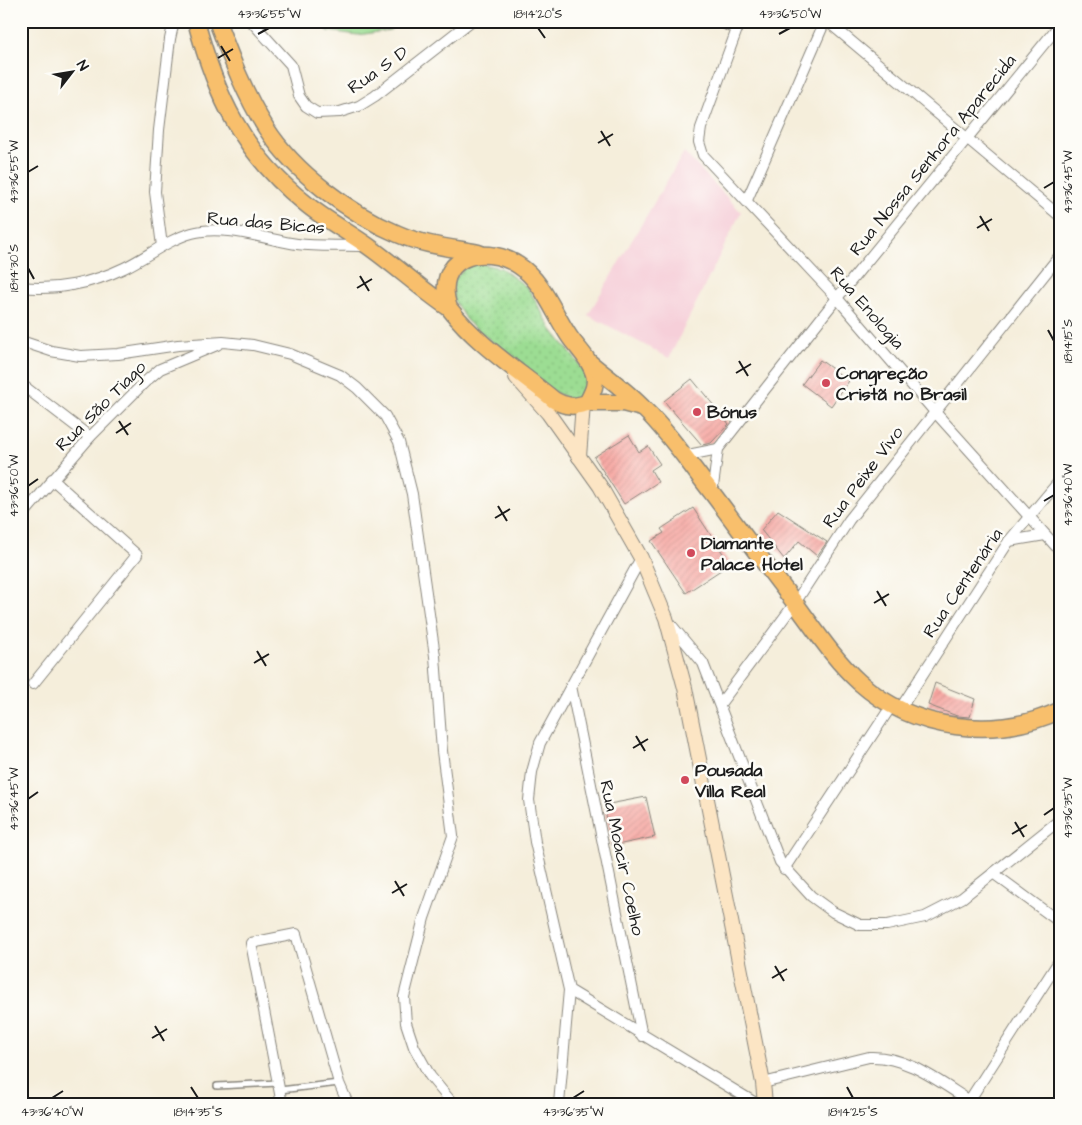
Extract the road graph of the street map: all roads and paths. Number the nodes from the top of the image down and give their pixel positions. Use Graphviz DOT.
graph roads {
  1 [pos="174,21"];
  2 [pos="196,21"];
  3 [pos="251,21"];
  4 [pos="471,21"];
  5 [pos="715,21"];
  6 [pos="740,21"];
  7 [pos="826,21"];
  8 [pos="218,23"];
  9 [pos="1061,23"];
  10 [pos="736,32"];
  11 [pos="968,138"];
  12 [pos="747,200"];
  13 [pos="1061,217"];
  14 [pos="162,246"];
  15 [pos="369,246"];
  16 [pos="1061,254"];
  17 [pos="489,255"];
  18 [pos="21,287"];
  19 [pos="837,298"];
  20 [pos="449,308"];
  21 [pos="21,341"];
  22 [pos="222,342"];
  23 [pos="490,349"];
  24 [pos="590,362"];
  25 [pos="22,385"];
  26 [pos="585,403"];
  27 [pos="645,409"];
  28 [pos="934,412"];
  29 [pos="90,436"];
  30 [pos="718,449"];
  31 [pos="683,456"];
  32 [pos="578,457"];
  33 [pos="52,479"];
  34 [pos="1061,479"];
  35 [pos="712,494"];
  36 [pos="1028,516"];
  37 [pos="21,517"];
  38 [pos="1045,535"];
  39 [pos="1009,542"];
  40 [pos="1061,552"];
  41 [pos="641,558"];
  42 [pos="795,603"];
  43 [pos="666,618"];
  44 [pos="34,684"];
  45 [pos="571,686"];
  46 [pos="720,704"];
  47 [pos="896,707"];
  48 [pos="1061,710"];
  49 [pos="1061,819"];
  50 [pos="784,869"];
  51 [pos="993,873"];
  52 [pos="1061,923"];
  53 [pos="1061,958"];
  54 [pos="569,990"];
  55 [pos="642,1036"];
  56 [pos="340,1083"];
  57 [pos="763,1083"];
  58 [pos="217,1086"];
  59 [pos="280,1086"];
  60 [pos="970,1102"];
  61 [pos="282,1104"];
  62 [pos="348,1104"];
  63 [pos="453,1104"];
  64 [pos="559,1104"];
  65 [pos="757,1104"];
  66 [pos="765,1104"];
  1 -- 14 [label="street"];
  2 -- 15 [label="highway"];
  3 -- 4 [label="street, Rua S D"];
  5 -- 10 [label="lane"];
  6 -- 10 [label="street"];
  7 -- 11 [label="street"];
  7 -- 12 [label="street"];
  8 -- 17 [label="highway"];
  9 -- 11 [label="street, Rua Nossa Senhora Aparecida"];
  10 -- 12 [label="street, Rua Enologia"];
  11 -- 13 [label="street"];
  11 -- 19 [label="street, Rua Nossa Senhora Aparecida"];
  12 -- 19 [label="street, Rua Enologia"];
  14 -- 15 [label="street, Rua das Bicas"];
  14 -- 18 [label="street, Rua das Bicas"];
  15 -- 20 [label="highway"];
  16 -- 28 [label="street, Rua Peixe Vivo"];
  17 -- 20 [label="highway"];
  17 -- 24 [label="highway"];
  19 -- 28 [label="street, Rua Enologia"];
  19 -- 30 [label="street, Rua Nossa Senhora Aparecida"];
  20 -- 23 [label="highway"];
  21 -- 22 [label="street"];
  22 -- 29 [label="street, Rua São Tiago"];
  22 -- 63 [label="street"];
  23 -- 26 [label="highway"];
  23 -- 32 [label="main road"];
  24 -- 26 [label="highway"];
  24 -- 27 [label="highway"];
  25 -- 29 [label="street"];
  26 -- 27 [label="highway"];
  26 -- 32 [label="main road"];
  27 -- 31 [label="highway"];
  28 -- 36 [label="street, Rua Enologia"];
  28 -- 42 [label="street, Rua Peixe Vivo"];
  29 -- 33 [label="street, Rua São Tiago"];
  30 -- 31 [label="street"];
  30 -- 35 [label="street"];
  31 -- 35 [label="highway"];
  32 -- 41 [label="main road"];
  33 -- 37 [label="street, Rua São Tiago"];
  33 -- 44 [label="street"];
  34 -- 36 [label="street, Rua Centenária"];
  35 -- 42 [label="highway"];
  36 -- 38 [label="street, Rua Enologia"];
  36 -- 39 [label="street, Rua Centenária"];
  38 -- 39 [label="street"];
  38 -- 40 [label="street, Rua Enologia"];
  39 -- 47 [label="street, Rua Centenária"];
  41 -- 43 [label="main road"];
  41 -- 45 [label="street"];
  42 -- 46 [label="street, Rua Peixe Vivo"];
  42 -- 47 [label="highway"];
  43 -- 46 [label="street"];
  43 -- 57 [label="main road"];
  45 -- 54 [label="street"];
  45 -- 55 [label="street, Rua Moacir Coelho"];
  46 -- 50 [label="street"];
  47 -- 48 [label="highway"];
  47 -- 50 [label="street, Rua Centenária"];
  49 -- 51 [label="street"];
  50 -- 51 [label="street"];
  51 -- 52 [label="street"];
  53 -- 60 [label="street"];
  54 -- 55 [label="street"];
  54 -- 64 [label="street"];
  55 -- 65 [label="street"];
  56 -- 59 [label="lane"];
  56 -- 59 [label="street"];
  56 -- 62 [label="street"];
  57 -- 60 [label="street"];
  57 -- 66 [label="main road"];
  58 -- 59 [label="lane"];
  59 -- 61 [label="street"];
}
